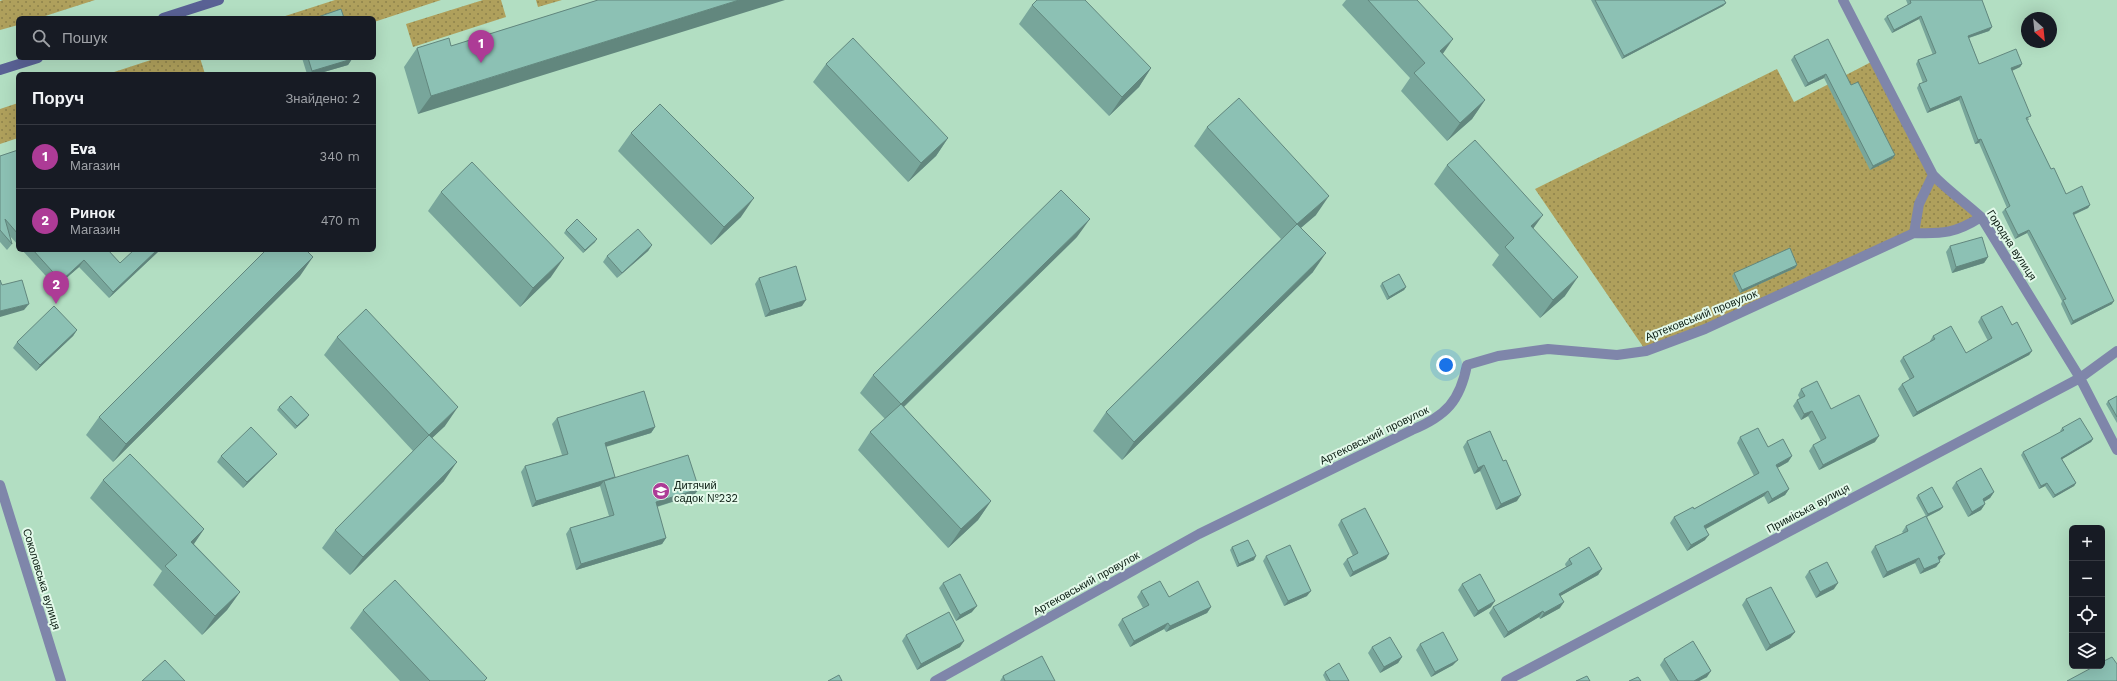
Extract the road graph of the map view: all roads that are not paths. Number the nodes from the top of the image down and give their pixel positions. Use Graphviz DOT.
graph roads {
  1 [pos="220,0"];
  2 [pos="1843,0"];
  3 [pos="169,16"];
  4 [pos="32,60"];
  5 [pos="0,70"];
  6 [pos="1933,175"];
  7 [pos="1981,217"];
  8 [pos="1914,233"];
  9 [pos="2117,351"];
  10 [pos="2080,378"];
  11 [pos="2117,450"];
  12 [pos="0,485"];
  13 [pos="61,681"];
  14 [pos="935,681"];
  15 [pos="1506,681"];
  1 -- 3 [label="main road"];
  2 -- 6 [label="street, Городна вулиця"];
  4 -- 5 [label="main road"];
  6 -- 7 [label="street, Городна вулиця"];
  6 -- 8 [label="street"];
  7 -- 8 [label="street, Артековський провулок"];
  7 -- 10 [label="street, Городна вулиця"];
  8 -- 14 [label="street, Артековський провулок"];
  9 -- 10 [label="street, Приміська вулиця"];
  10 -- 11 [label="street, Городна вулиця"];
  10 -- 15 [label="street, Приміська вулиця"];
  12 -- 13 [label="street, Соколовська вулиця"];
}
